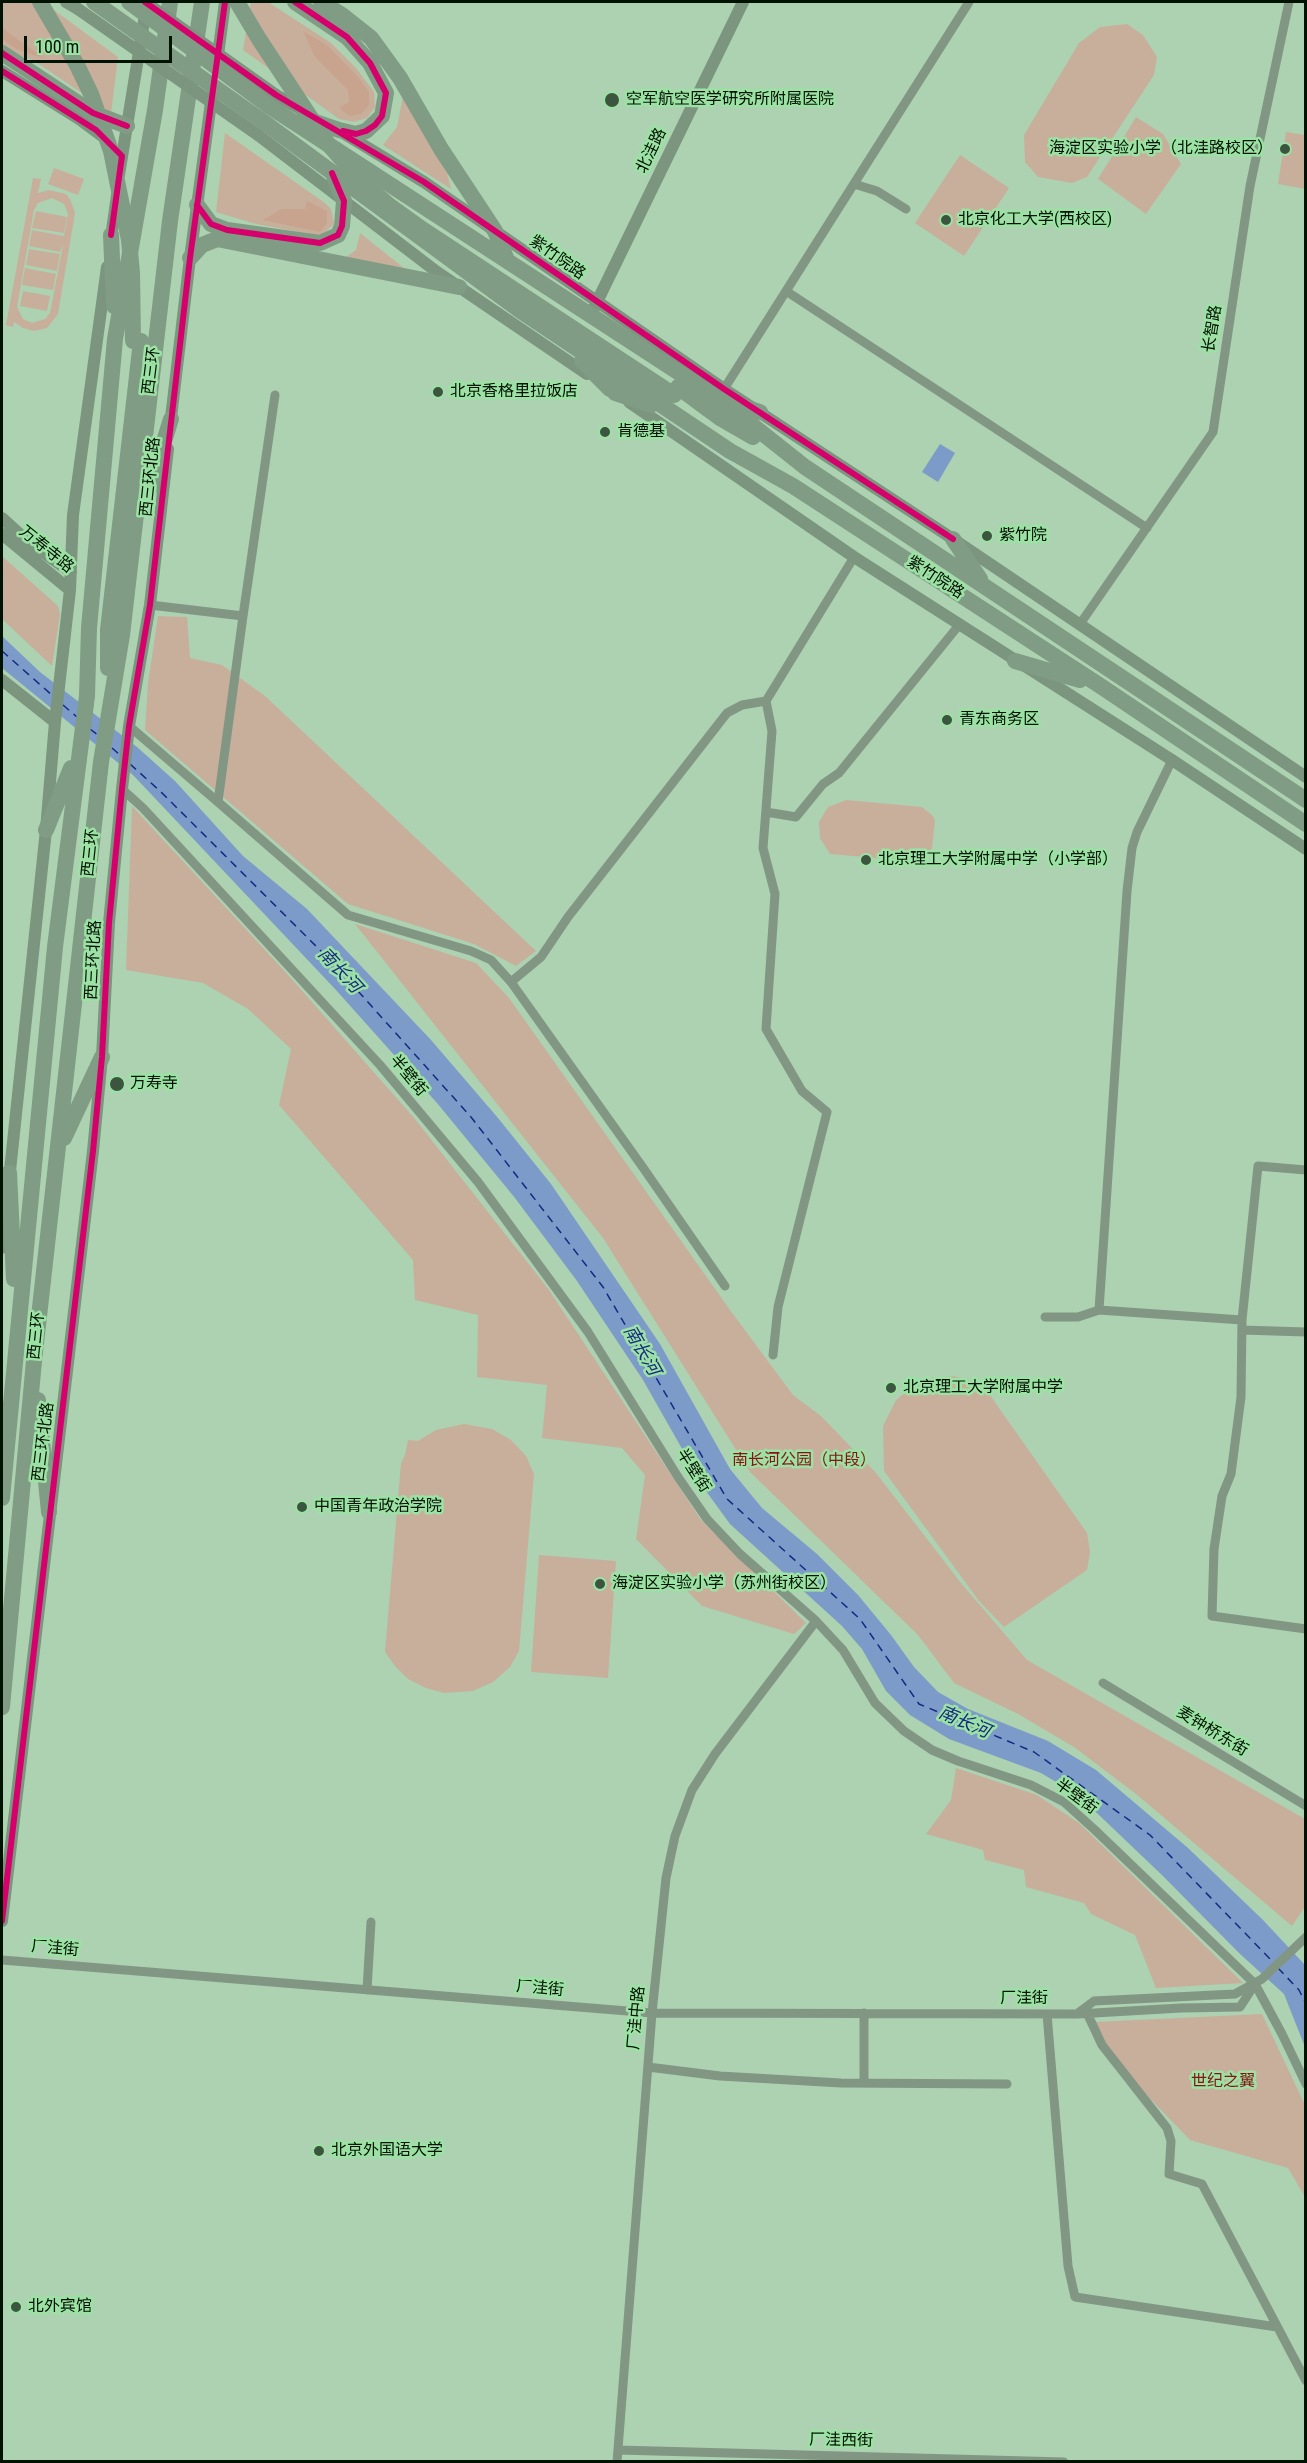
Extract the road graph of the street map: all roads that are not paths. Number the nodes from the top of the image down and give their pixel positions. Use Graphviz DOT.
graph roads {
  1 [pos="40,2"];
  2 [pos="50,2"];
  3 [pos="66,2"];
  4 [pos="94,2"];
  5 [pos="129,2"];
  6 [pos="146,2"];
  7 [pos="170,2"];
  8 [pos="202,2"];
  9 [pos="225,2"];
  10 [pos="237,2"];
  11 [pos="246,2"];
  12 [pos="295,2"];
  13 [pos="321,2"];
  14 [pos="743,2"];
  15 [pos="969,2"];
  16 [pos="1289,2"];
  17 [pos="2,53"];
  18 [pos="2,71"];
  19 [pos="273,100"];
  20 [pos="127,126"];
  21 [pos="261,129"];
  22 [pos="339,130"];
  23 [pos="122,156"];
  24 [pos="332,173"];
  25 [pos="854,183"];
  26 [pos="344,201"];
  27 [pos="197,206"];
  28 [pos="906,209"];
  29 [pos="495,231"];
  30 [pos="111,235"];
  31 [pos="190,258"];
  32 [pos="508,260"];
  33 [pos="459,287"];
  34 [pos="786,291"];
  35 [pos="594,308"];
  36 [pos="559,336"];
  37 [pos="115,339"];
  38 [pos="137,341"];
  39 [pos="613,391"];
  40 [pos="676,391"];
  41 [pos="721,393"];
  42 [pos="275,395"];
  43 [pos="672,412"];
  44 [pos="760,412"];
  45 [pos="171,419"];
  46 [pos="806,468"];
  47 [pos="793,486"];
  48 [pos="2,518"];
  49 [pos="1147,528"];
  50 [pos="2,534"];
  51 [pos="953,538"];
  52 [pos="133,541"];
  53 [pos="854,557"];
  54 [pos="70,572"];
  55 [pos="985,587"];
  56 [pos="70,590"];
  57 [pos="150,605"];
  58 [pos="243,616"];
  59 [pos="1080,624"];
  60 [pos="959,625"];
  61 [pos="1015,661"];
  62 [pos="2,680"];
  63 [pos="1099,685"];
  64 [pos="87,696"];
  65 [pos="766,700"];
  66 [pos="107,717"];
  67 [pos="55,722"];
  68 [pos="129,726"];
  69 [pos="81,744"];
  70 [pos="1172,760"];
  71 [pos="1305,777"];
  72 [pos="122,784"];
  73 [pos="1305,800"];
  74 [pos="218,802"];
  75 [pos="766,812"];
  76 [pos="1305,824"];
  77 [pos="46,830"];
  78 [pos="1305,849"];
  79 [pos="511,982"];
  80 [pos="102,1057"];
  81 [pos="57,1152"];
  82 [pos="1305,1170"];
  83 [pos="9,1173"];
  84 [pos="2,1248"];
  85 [pos="725,1286"];
  86 [pos="1099,1310"];
  87 [pos="1044,1317"];
  88 [pos="1242,1325"];
  89 [pos="1305,1332"];
  90 [pos="17,1337"];
  91 [pos="773,1355"];
  92 [pos="34,1361"];
  93 [pos="12,1384"];
  94 [pos="2,1430"];
  95 [pos="2,1498"];
  96 [pos="49,1512"];
  97 [pos="816,1621"];
  98 [pos="1305,1629"];
  99 [pos="1103,1683"];
  100 [pos="2,1699"];
  101 [pos="1305,1806"];
  102 [pos="2,1921"];
  103 [pos="371,1922"];
  104 [pos="1304,1939"];
  105 [pos="2,1960"];
  106 [pos="1259,1981"];
  107 [pos="367,1990"];
  108 [pos="652,2013"];
  109 [pos="864,2013"];
  110 [pos="1087,2013"];
  111 [pos="1047,2014"];
  112 [pos="1077,2014"];
  113 [pos="648,2067"];
  114 [pos="864,2082"];
  115 [pos="1007,2084"];
  116 [pos="1305,2084"];
  117 [pos="1277,2327"];
  118 [pos="1305,2381"];
  119 [pos="618,2450"];
  120 [pos="617,2462"];
  121 [pos="1064,2462"];
  1 -- 38 [label="highway, bridge"];
  2 -- 38 [label="highway"];
  3 -- 21 [label="street, bridge"];
  4 -- 21 [label="highway, 紫竹院路, bridge"];
  5 -- 19 [label="highway, 紫竹院路, bridge"];
  6 -- 19 [label="street, 紫竹院路, bridge"];
  6 -- 20 [label="street"];
  7 -- 37 [label="highway, 西三环"];
  8 -- 52 [label="highway, 西三环"];
  9 -- 27 [label="street, 西三环北路"];
  10 -- 40 [label="highway, bridge"];
  11 -- 40 [label="highway"];
  12 -- 22 [label="highway"];
  13 -- 29 [label="highway"];
  14 -- 35 [label="street, 北洼路"];
  15 -- 25 [label="street"];
  16 -- 49 [label="street, 长智路"];
  17 -- 20 [label="highway"];
  18 -- 23 [label="street"];
  19 -- 22 [label="highway"];
  19 -- 32 [label="highway, 紫竹院路"];
  20 -- 23 [label="street"];
  21 -- 24 [label="highway, 紫竹院路"];
  21 -- 26 [label="street, 紫竹院路"];
  22 -- 29 [label="street, 紫竹院路"];
  23 -- 30 [label="street"];
  24 -- 26 [label="highway"];
  24 -- 36 [label="highway, 紫竹院路"];
  25 -- 28 [label="street"];
  25 -- 34 [label="street"];
  26 -- 27 [label="highway"];
  26 -- 33 [label="street, 紫竹院路"];
  27 -- 31 [label="street, 西三环北路"];
  29 -- 32 [label="highway"];
  29 -- 35 [label="street, 紫竹院路"];
  30 -- 37 [label="highway"];
  30 -- 54 [label="street"];
  31 -- 33 [label="highway"];
  31 -- 45 [label="street, 西三环北路"];
  32 -- 35 [label="highway, 紫竹院路"];
  33 -- 39 [label="street, 紫竹院路"];
  34 -- 41 [label="street"];
  34 -- 49 [label="street"];
  35 -- 41 [label="highway, 紫竹院路"];
  36 -- 39 [label="highway"];
  36 -- 43 [label="highway, 紫竹院路"];
  37 -- 64 [label="highway, 西三环"];
  38 -- 64 [label="highway"];
  38 -- 66 [label="highway"];
  39 -- 43 [label="highway"];
  39 -- 53 [label="street, 紫竹院路"];
  40 -- 46 [label="highway"];
  40 -- 47 [label="highway"];
  41 -- 44 [label="highway"];
  41 -- 46 [label="highway, 紫竹院路"];
  42 -- 58 [label="street"];
  43 -- 47 [label="highway, 紫竹院路"];
  44 -- 51 [label="street"];
  45 -- 52 [label="highway"];
  45 -- 57 [label="street, 西三环北路"];
  46 -- 55 [label="highway, 紫竹院路"];
  47 -- 63 [label="highway, 紫竹院路"];
  48 -- 54 [label="street, 万寿寺路"];
  49 -- 59 [label="street, 长智路"];
  50 -- 56 [label="street, 万寿寺路"];
  51 -- 55 [label="highway"];
  51 -- 59 [label="street"];
  52 -- 66 [label="highway, 西三环"];
  53 -- 60 [label="street, 紫竹院路"];
  53 -- 65 [label="street"];
  54 -- 56 [label="street"];
  55 -- 73 [label="highway, 紫竹院路"];
  56 -- 67 [label="street"];
  57 -- 58 [label="street"];
  57 -- 68 [label="street, 西三环北路"];
  58 -- 74 [label="street"];
  59 -- 71 [label="street"];
  60 -- 61 [label="street, 紫竹院路"];
  60 -- 75 [label="street"];
  61 -- 63 [label="highway"];
  61 -- 70 [label="street, 紫竹院路"];
  62 -- 67 [label="street"];
  63 -- 76 [label="highway, 紫竹院路"];
  64 -- 69 [label="highway, 西三环"];
  65 -- 75 [label="street"];
  65 -- 79 [label="street"];
  66 -- 81 [label="highway, 西三环"];
  67 -- 77 [label="street"];
  68 -- 72 [label="street, 西三环北路"];
  68 -- 74 [label="street"];
  69 -- 77 [label="highway"];
  69 -- 90 [label="highway, 西三环"];
  70 -- 78 [label="street, 紫竹院路"];
  70 -- 86 [label="street"];
  72 -- 80 [label="street, 西三环北路"];
  72 -- 97 [label="street, 半壁街"];
  74 -- 79 [label="street"];
  75 -- 91 [label="street"];
  77 -- 83 [label="street"];
  79 -- 85 [label="street"];
  80 -- 81 [label="highway"];
  80 -- 96 [label="street, 西三环北路"];
  81 -- 92 [label="highway, 西三环"];
  82 -- 88 [label="street"];
  83 -- 84 [label="street"];
  83 -- 90 [label="highway"];
  86 -- 87 [label="street"];
  86 -- 88 [label="street"];
  88 -- 89 [label="street"];
  88 -- 98 [label="street"];
  90 -- 93 [label="highway, 西三环"];
  92 -- 96 [label="highway"];
  92 -- 100 [label="highway, 西三环"];
  93 -- 94 [label="highway"];
  93 -- 95 [label="highway, 西三环"];
  96 -- 102 [label="street, 西三环北路"];
  97 -- 106 [label="street, 半壁街"];
  97 -- 108 [label="street, 厂洼中路"];
  99 -- 101 [label="street, 麦钟桥东街"];
  103 -- 107 [label="street"];
  104 -- 106 [label="street"];
  105 -- 107 [label="street, 厂洼街"];
  106 -- 110 [label="street, 厂洼街"];
  106 -- 112 [label="street"];
  106 -- 116 [label="street, 半壁街"];
  107 -- 108 [label="street, 厂洼街"];
  108 -- 109 [label="street, 厂洼街"];
  108 -- 113 [label="street, 厂洼中路"];
  109 -- 111 [label="street, 厂洼街"];
  109 -- 114 [label="street"];
  110 -- 112 [label="street, 厂洼街"];
  110 -- 117 [label="street"];
  111 -- 112 [label="street, 厂洼街"];
  111 -- 117 [label="street"];
  113 -- 114 [label="street"];
  113 -- 119 [label="street, 厂洼中路"];
  114 -- 115 [label="street"];
  117 -- 118 [label="street"];
  119 -- 120 [label="street, 厂洼中路"];
  119 -- 121 [label="street, 厂洼西街"];
}
